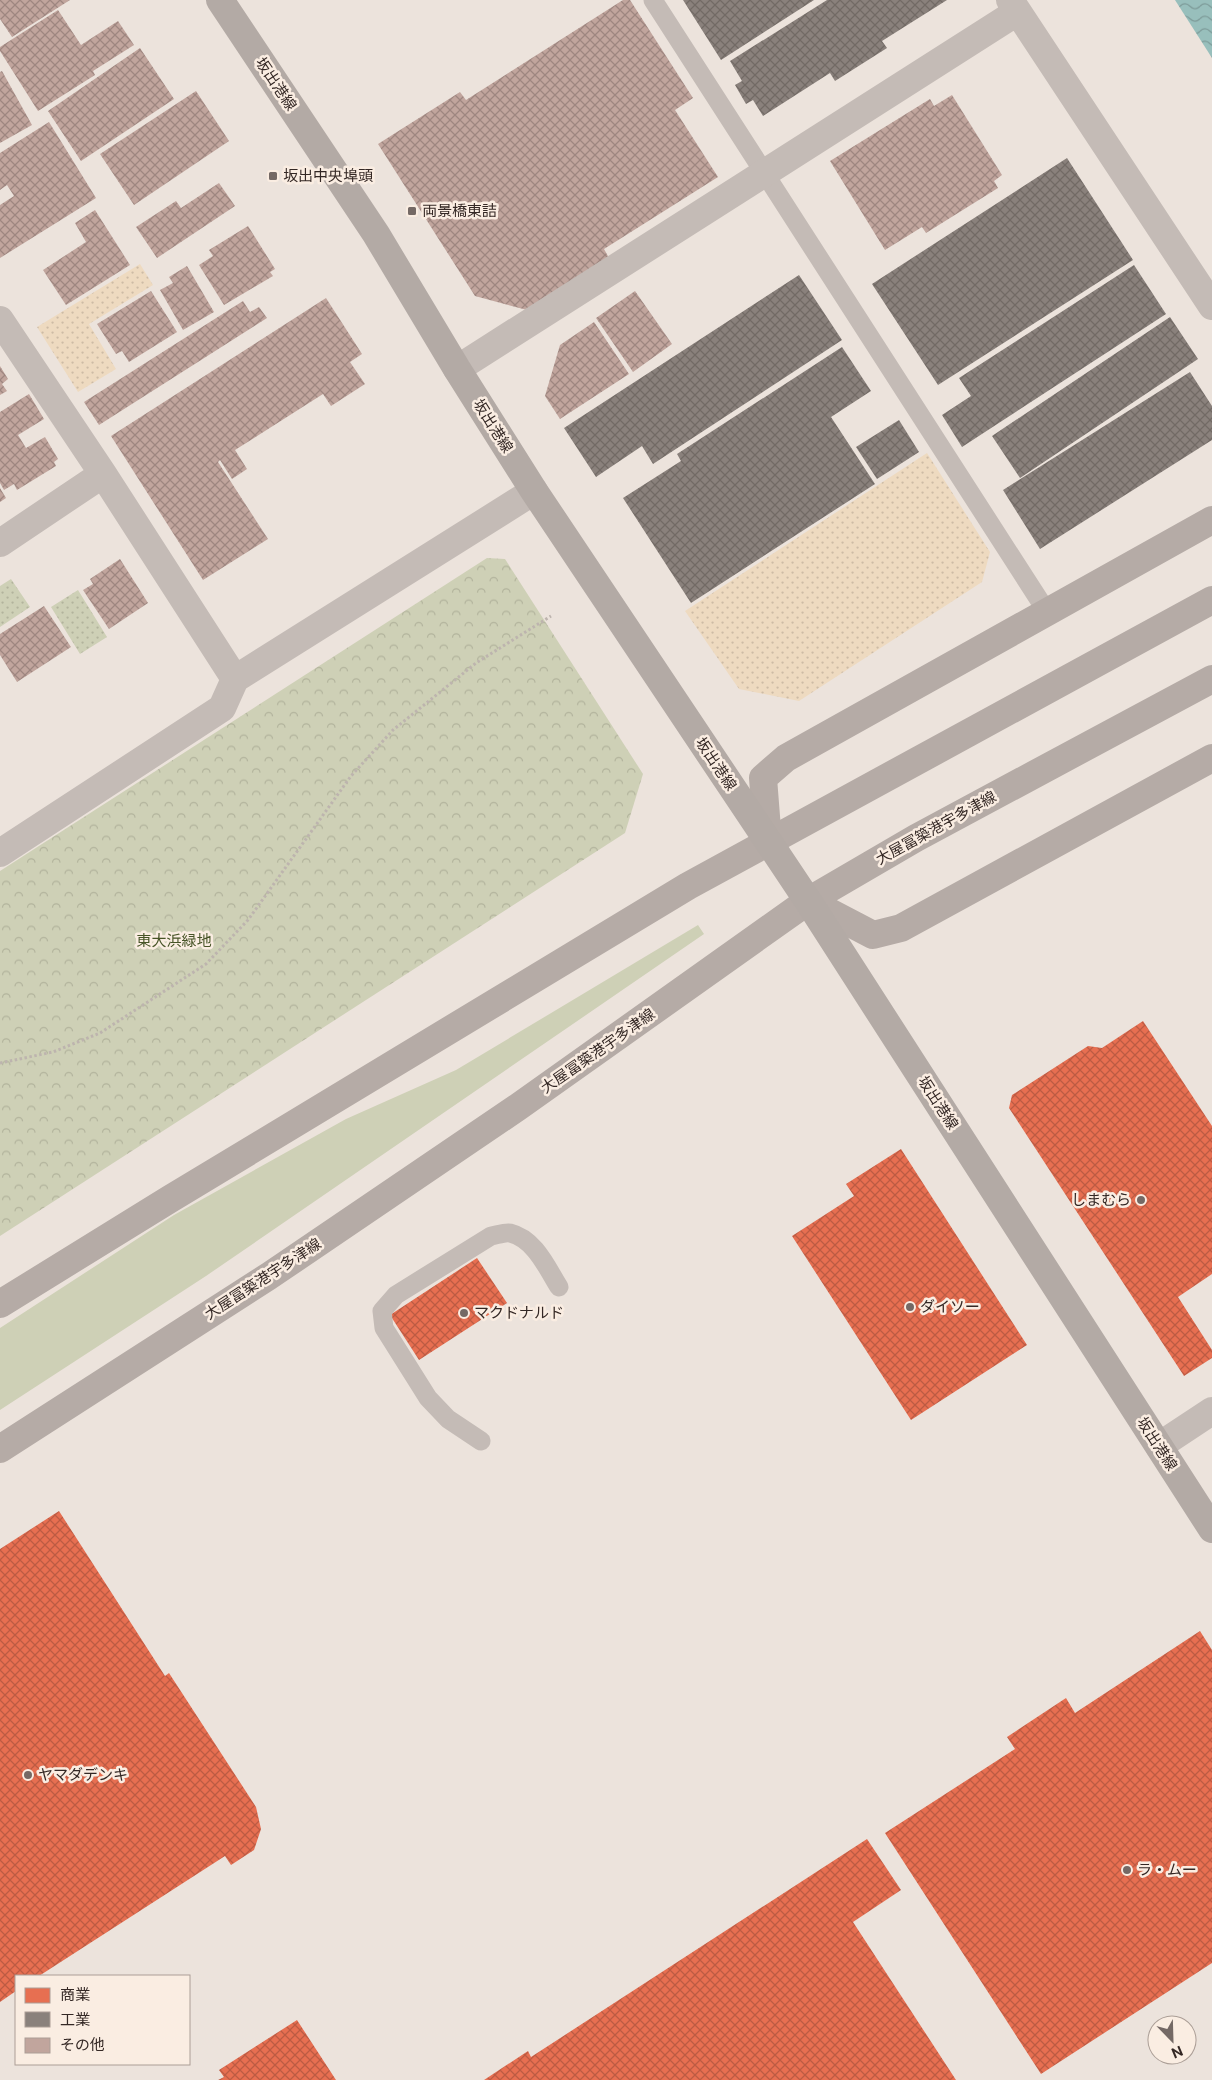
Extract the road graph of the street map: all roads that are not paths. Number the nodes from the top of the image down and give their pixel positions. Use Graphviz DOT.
graph roads {
  1 [pos="220,0"];
  2 [pos="653,0"];
  3 [pos="1014,6"];
  4 [pos="765,174"];
  5 [pos="1212,306"];
  6 [pos="0,320"];
  7 [pos="457,369"];
  8 [pos="103,474"];
  9 [pos="534,491"];
  10 [pos="1212,520"];
  11 [pos="0,543"];
  12 [pos="1212,600"];
  13 [pos="1047,612"];
  14 [pos="235,679"];
  15 [pos="1212,679"];
  16 [pos="1212,758"];
  17 [pos="768,842"];
  18 [pos="0,853"];
  19 [pos="808,902"];
  20 [pos="559,1287"];
  21 [pos="0,1304"];
  22 [pos="1212,1411"];
  23 [pos="481,1441"];
  24 [pos="1159,1446"];
  25 [pos="0,1450"];
  26 [pos="1212,1529"];
  1 -- 7 [label="main road, 坂出港線"];
  2 -- 4 [label="lane"];
  3 -- 4 [label="street"];
  3 -- 5 [label="street"];
  4 -- 7 [label="street"];
  4 -- 13 [label="lane"];
  6 -- 8 [label="street"];
  7 -- 9 [label="main road, 坂出港線"];
  8 -- 11 [label="street"];
  8 -- 14 [label="street"];
  9 -- 14 [label="street"];
  9 -- 17 [label="main road, 坂出港線"];
  10 -- 13 [label="main road"];
  12 -- 17 [label="main road"];
  13 -- 17 [label="main road"];
  14 -- 18 [label="street"];
  15 -- 19 [label="main road, 大屋冨築港宇多津線"];
  16 -- 19 [label="main road"];
  17 -- 19 [label="main road, 坂出港線"];
  17 -- 21 [label="main road"];
  19 -- 24 [label="main road, 坂出港線"];
  19 -- 25 [label="main road, 大屋冨築港宇多津線"];
  20 -- 23 [label="lane"];
  22 -- 24 [label="street"];
  24 -- 26 [label="main road, 坂出港線"];
}
